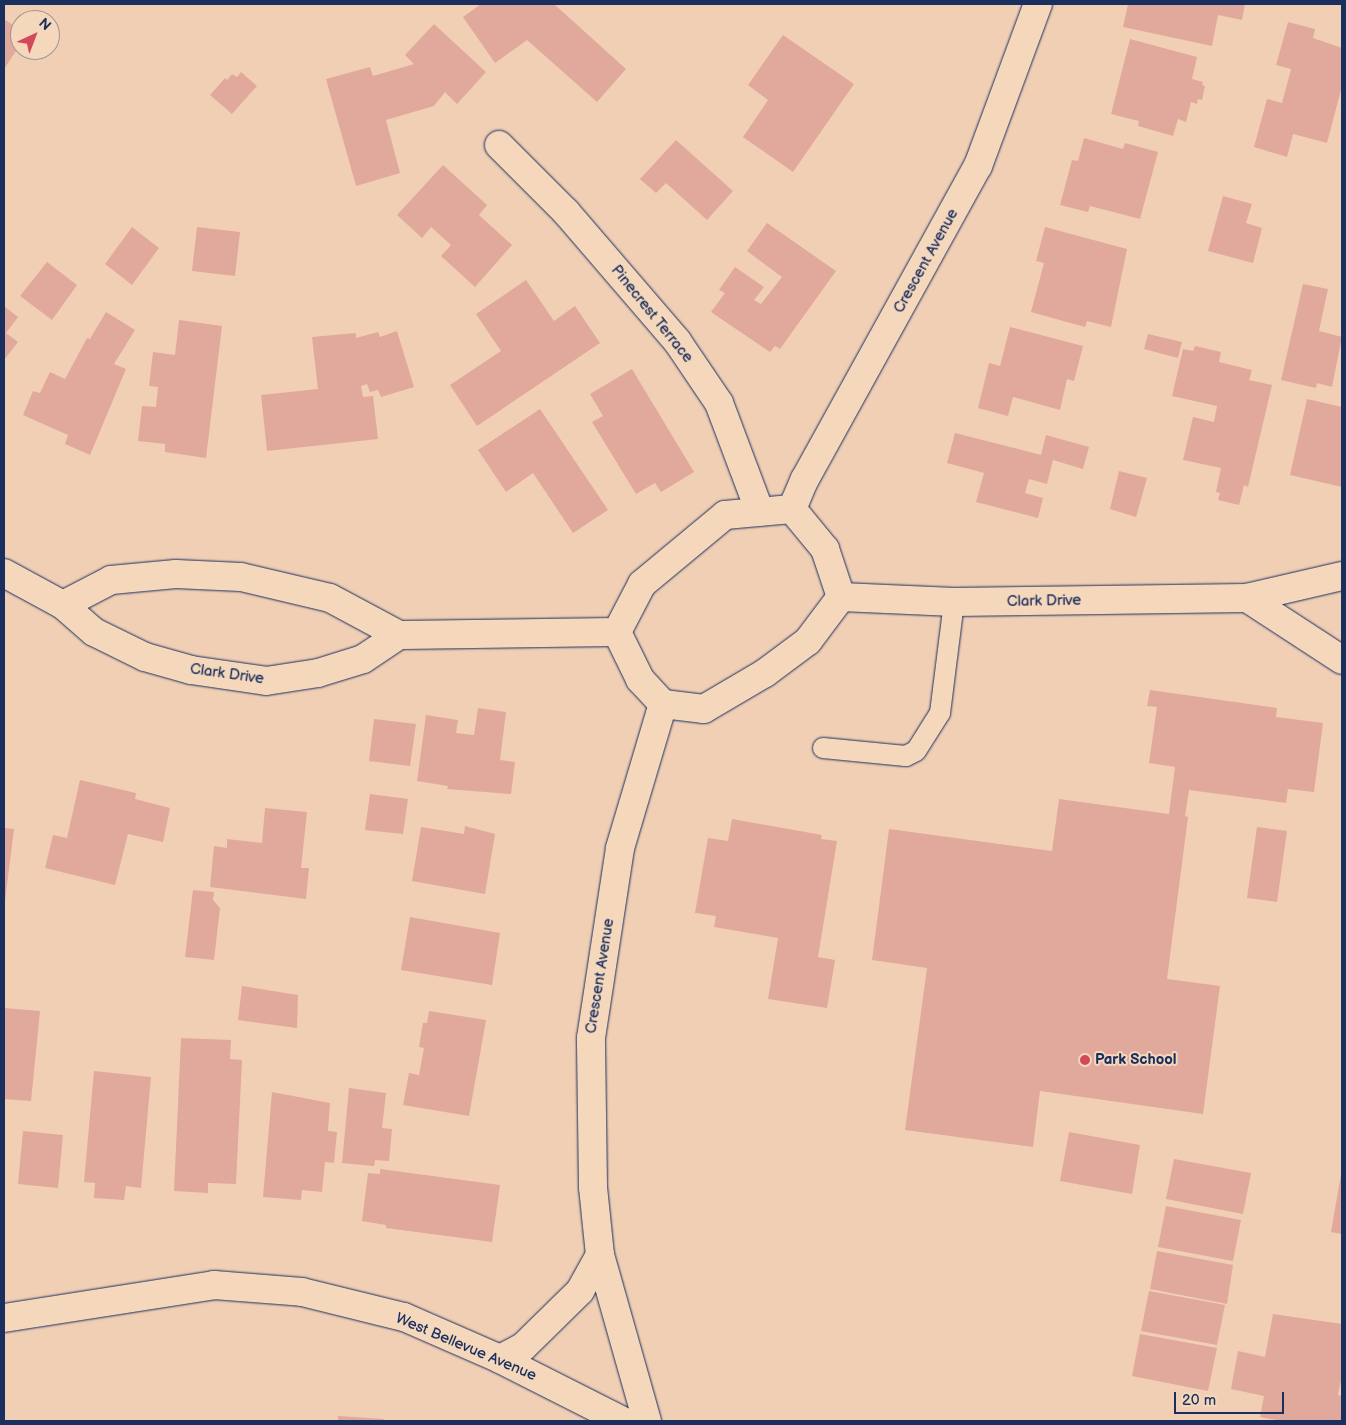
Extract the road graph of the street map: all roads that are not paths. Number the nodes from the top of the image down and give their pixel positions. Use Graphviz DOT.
graph roads {
  1 [pos="1038,4"];
  2 [pos="499,145"];
  3 [pos="792,509"];
  4 [pos="760,512"];
  5 [pos="4,573"];
  6 [pos="1342,576"];
  7 [pos="841,596"];
  8 [pos="1247,598"];
  9 [pos="954,602"];
  10 [pos="63,605"];
  11 [pos="617,632"];
  12 [pos="399,635"];
  13 [pos="1342,660"];
  14 [pos="663,704"];
  15 [pos="823,748"];
  16 [pos="600,1255"];
  17 [pos="4,1318"];
  18 [pos="500,1358"];
  19 [pos="623,1421"];
  20 [pos="647,1421"];
  1 -- 3 [label="street, Crescent Avenue"];
  2 -- 4 [label="street, Pinecrest Terrace"];
  3 -- 4 [label="street"];
  3 -- 7 [label="street"];
  4 -- 11 [label="street"];
  5 -- 10 [label="street, Clark Drive"];
  6 -- 8 [label="street, Clark Drive"];
  7 -- 9 [label="street, Clark Drive"];
  7 -- 14 [label="street"];
  8 -- 9 [label="street, Clark Drive"];
  8 -- 13 [label="street"];
  9 -- 15 [label="lane"];
  10 -- 12 [label="street"];
  10 -- 12 [label="street, Clark Drive"];
  11 -- 12 [label="street"];
  11 -- 14 [label="street"];
  14 -- 16 [label="street, Crescent Avenue"];
  16 -- 18 [label="street"];
  16 -- 20 [label="street, Crescent Avenue"];
  17 -- 18 [label="street, West Bellevue Avenue"];
  18 -- 19 [label="street, West Bellevue Avenue"];
}
